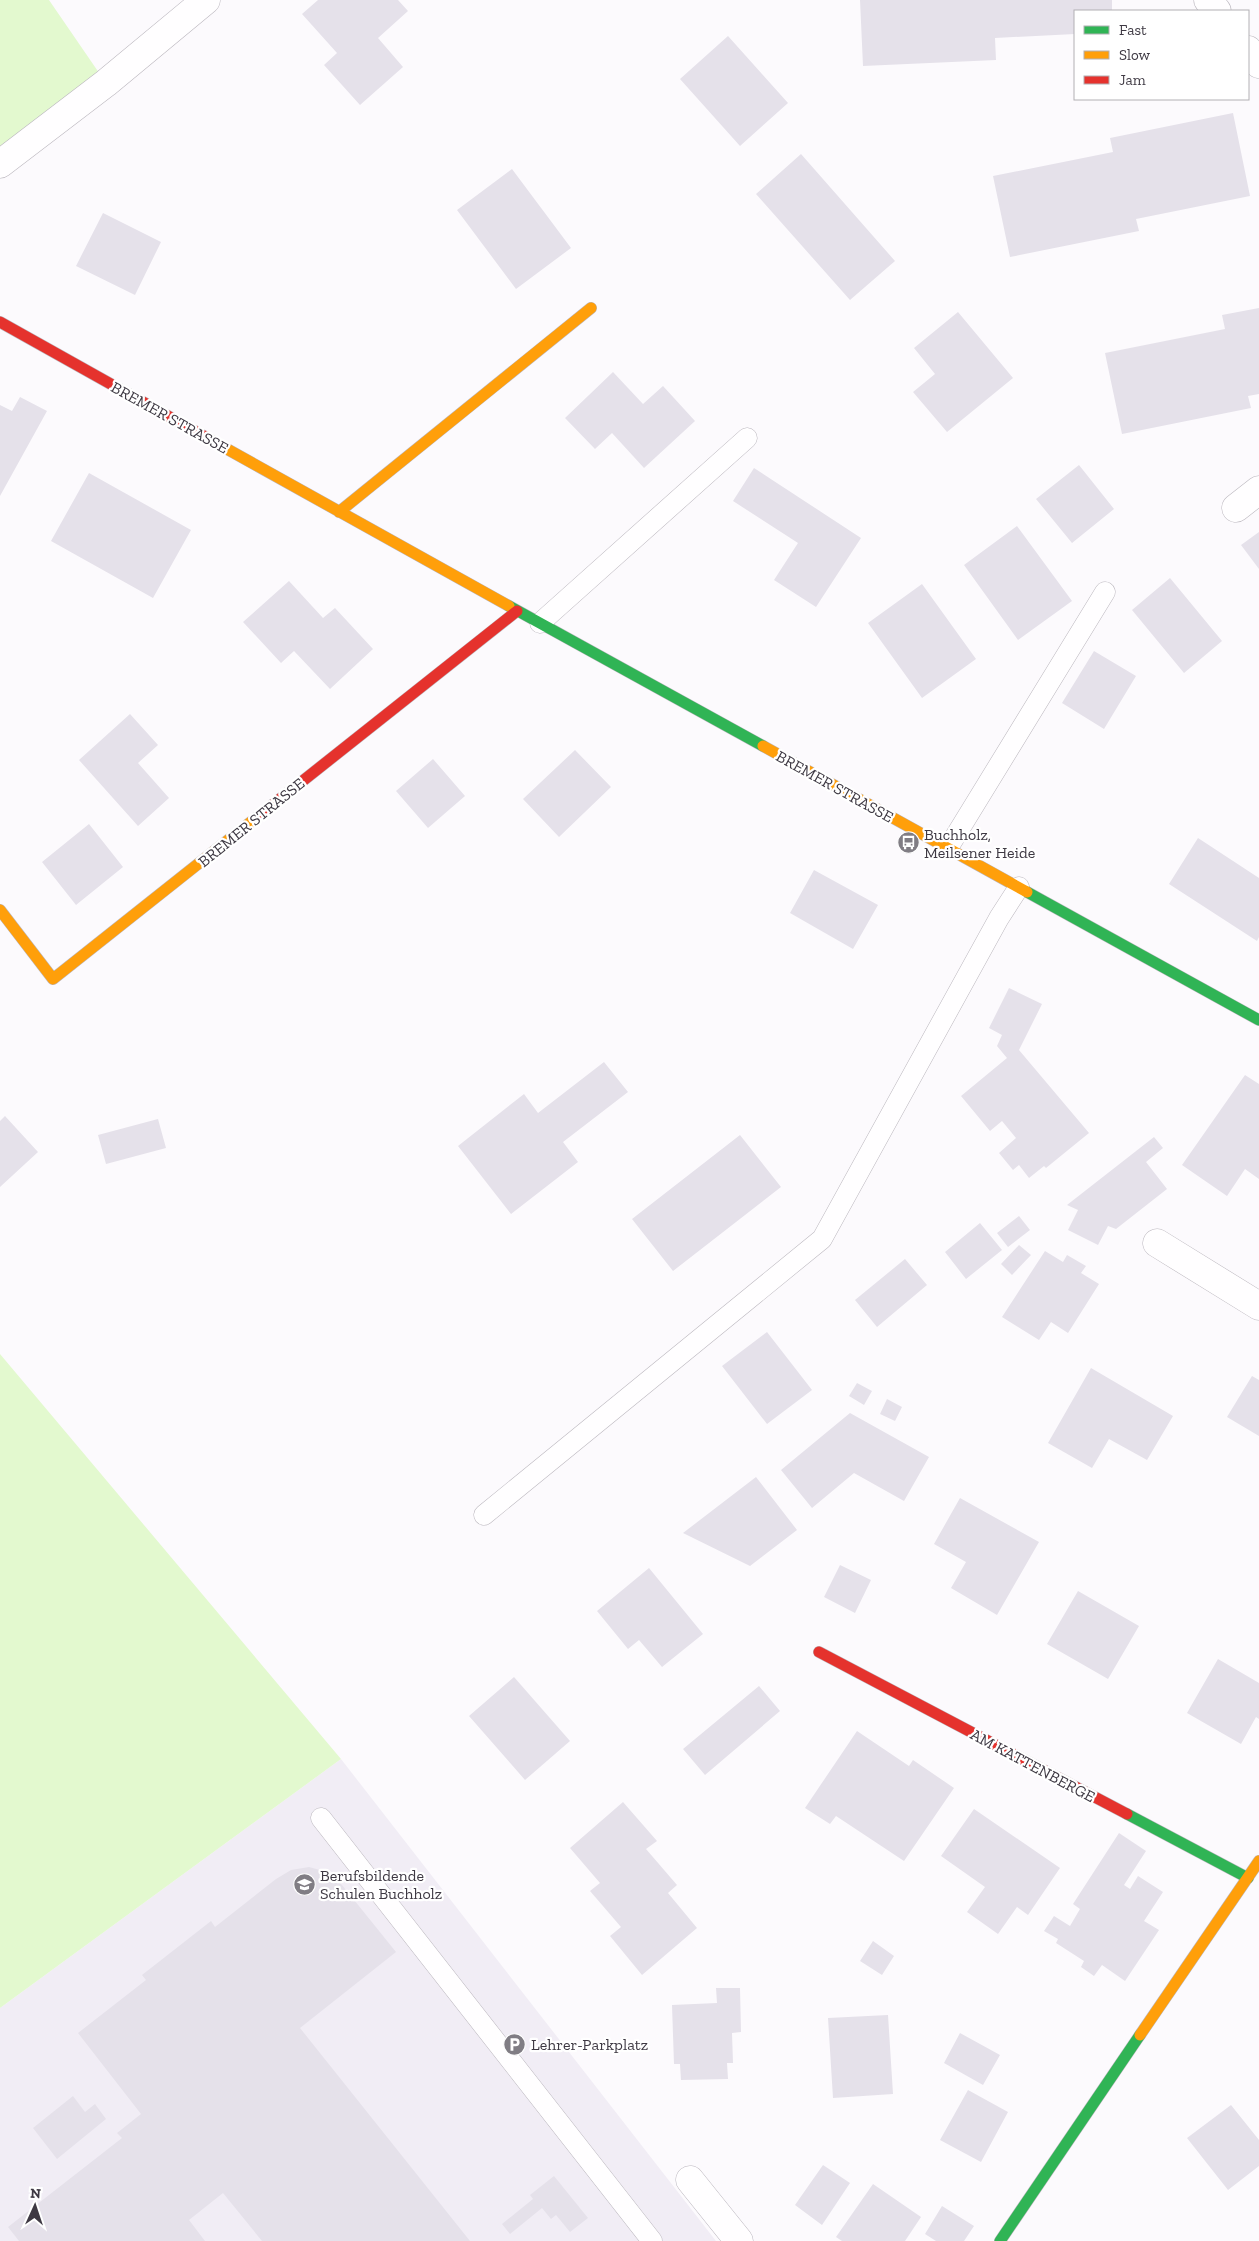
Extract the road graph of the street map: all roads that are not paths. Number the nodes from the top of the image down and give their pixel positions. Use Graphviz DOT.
graph roads {
  1 [pos="206,0"];
  2 [pos="1208,0"];
  3 [pos="1216,10"];
  4 [pos="1249,51"];
  5 [pos="1259,64"];
  6 [pos="0,164"];
  7 [pos="591,308"];
  8 [pos="0,322"];
  9 [pos="747,438"];
  10 [pos="1259,490"];
  11 [pos="1236,508"];
  12 [pos="340,512"];
  13 [pos="1105,592"];
  14 [pos="516,611"];
  15 [pos="540,623"];
  16 [pos="948,848"];
  17 [pos="1019,887"];
  18 [pos="0,910"];
  19 [pos="1259,1020"];
  20 [pos="1157,1243"];
  21 [pos="1259,1306"];
  22 [pos="484,1515"];
  23 [pos="819,1652"];
  24 [pos="320,1818"];
  25 [pos="1259,1861"];
  26 [pos="1248,1878"];
  27 [pos="690,2180"];
  28 [pos="652,2241"];
  29 [pos="739,2241"];
  30 [pos="1000,2241"];
  1 -- 6 [label="street"];
  2 -- 3 [label="street"];
  4 -- 5 [label="street"];
  7 -- 12 [label="street"];
  8 -- 12 [label="street, BREMER STRASSE"];
  9 -- 15 [label="lane"];
  10 -- 11 [label="street"];
  12 -- 14 [label="street, BREMER STRASSE"];
  13 -- 16 [label="lane"];
  14 -- 15 [label="street, BREMER STRASSE"];
  14 -- 18 [label="street, BREMER STRASSE"];
  15 -- 16 [label="street, BREMER STRASSE"];
  16 -- 17 [label="street, BREMER STRASSE"];
  17 -- 19 [label="street, BREMER STRASSE"];
  17 -- 22 [label="lane"];
  20 -- 21 [label="street"];
  23 -- 26 [label="street, AM KATTENBERGE"];
  24 -- 28 [label="lane"];
  25 -- 26 [label="street"];
  26 -- 30 [label="street"];
  27 -- 29 [label="street"];
}
